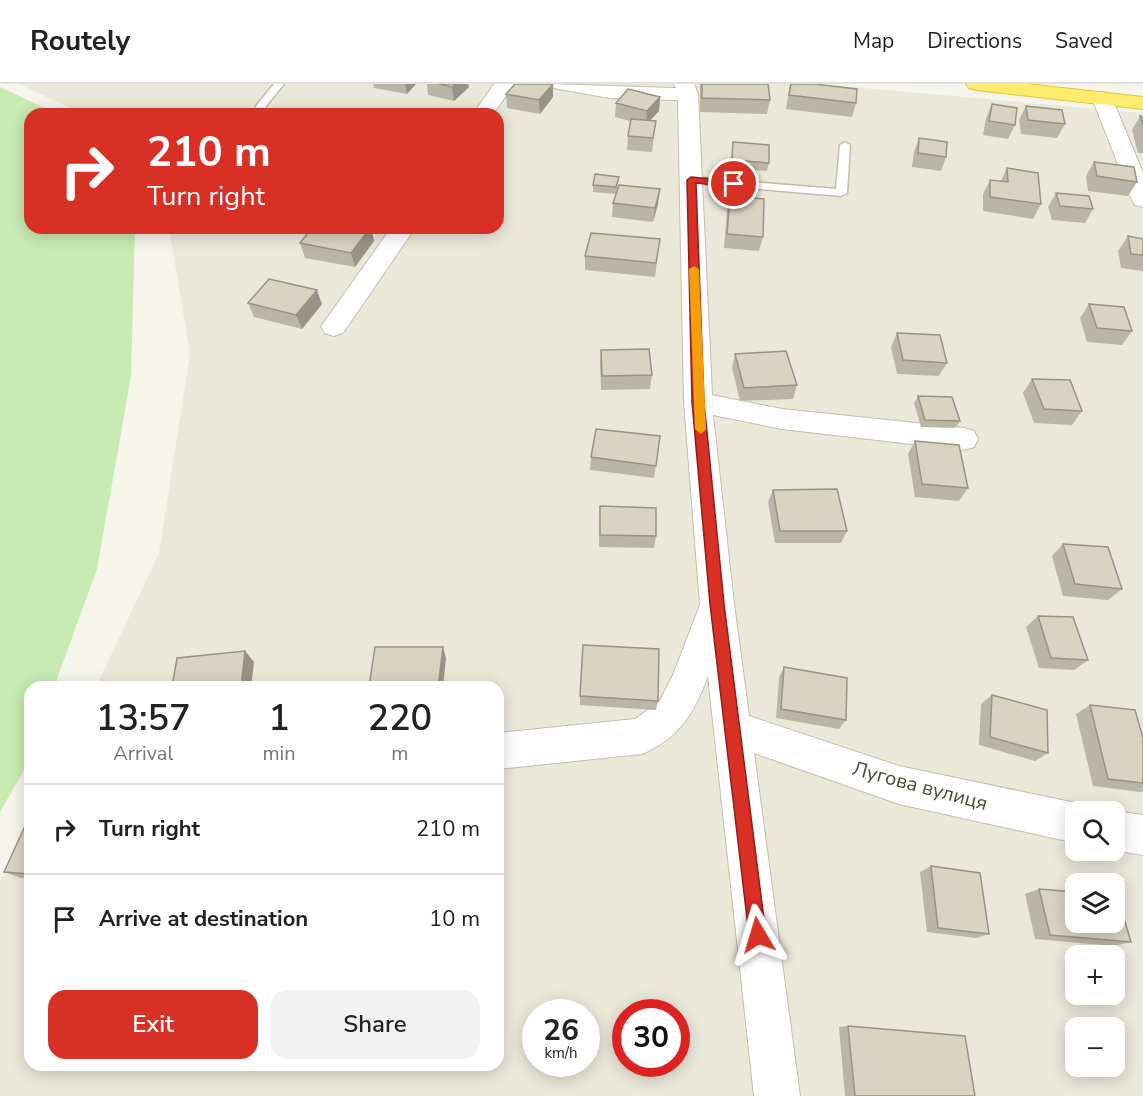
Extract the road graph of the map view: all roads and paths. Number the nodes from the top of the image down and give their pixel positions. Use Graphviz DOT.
graph roads {
  1 [pos="279,84"];
  2 [pos="504,84"];
  3 [pos="561,84"];
  4 [pos="976,84"];
  5 [pos="686,89"];
  6 [pos="1102,98"];
  7 [pos="1143,103"];
  8 [pos="261,108"];
  9 [pos="487,108"];
  10 [pos="845,145"];
  11 [pos="691,180"];
  12 [pos="1143,200"];
  13 [pos="399,234"];
  14 [pos="334,327"];
  15 [pos="698,402"];
  16 [pos="964,439"];
  17 [pos="717,604"];
  18 [pos="732,728"];
  19 [pos="504,750"];
  20 [pos="1065,821"];
  21 [pos="1125,833"];
  22 [pos="1143,835"];
  23 [pos="777,1096"];
  1 -- 8 [label="lane"];
  2 -- 9 [label="street"];
  3 -- 5 [label="street"];
  4 -- 6 [label="highway"];
  5 -- 11 [label="street"];
  6 -- 7 [label="highway"];
  6 -- 12 [label="street"];
  10 -- 11 [label="lane"];
  11 -- 15 [label="street"];
  13 -- 14 [label="street"];
  15 -- 16 [label="street"];
  15 -- 17 [label="street"];
  17 -- 18 [label="street"];
  17 -- 19 [label="street"];
  18 -- 20 [label="street, Лугова вулиця"];
  18 -- 23 [label="street"];
  21 -- 22 [label="street"];
}
